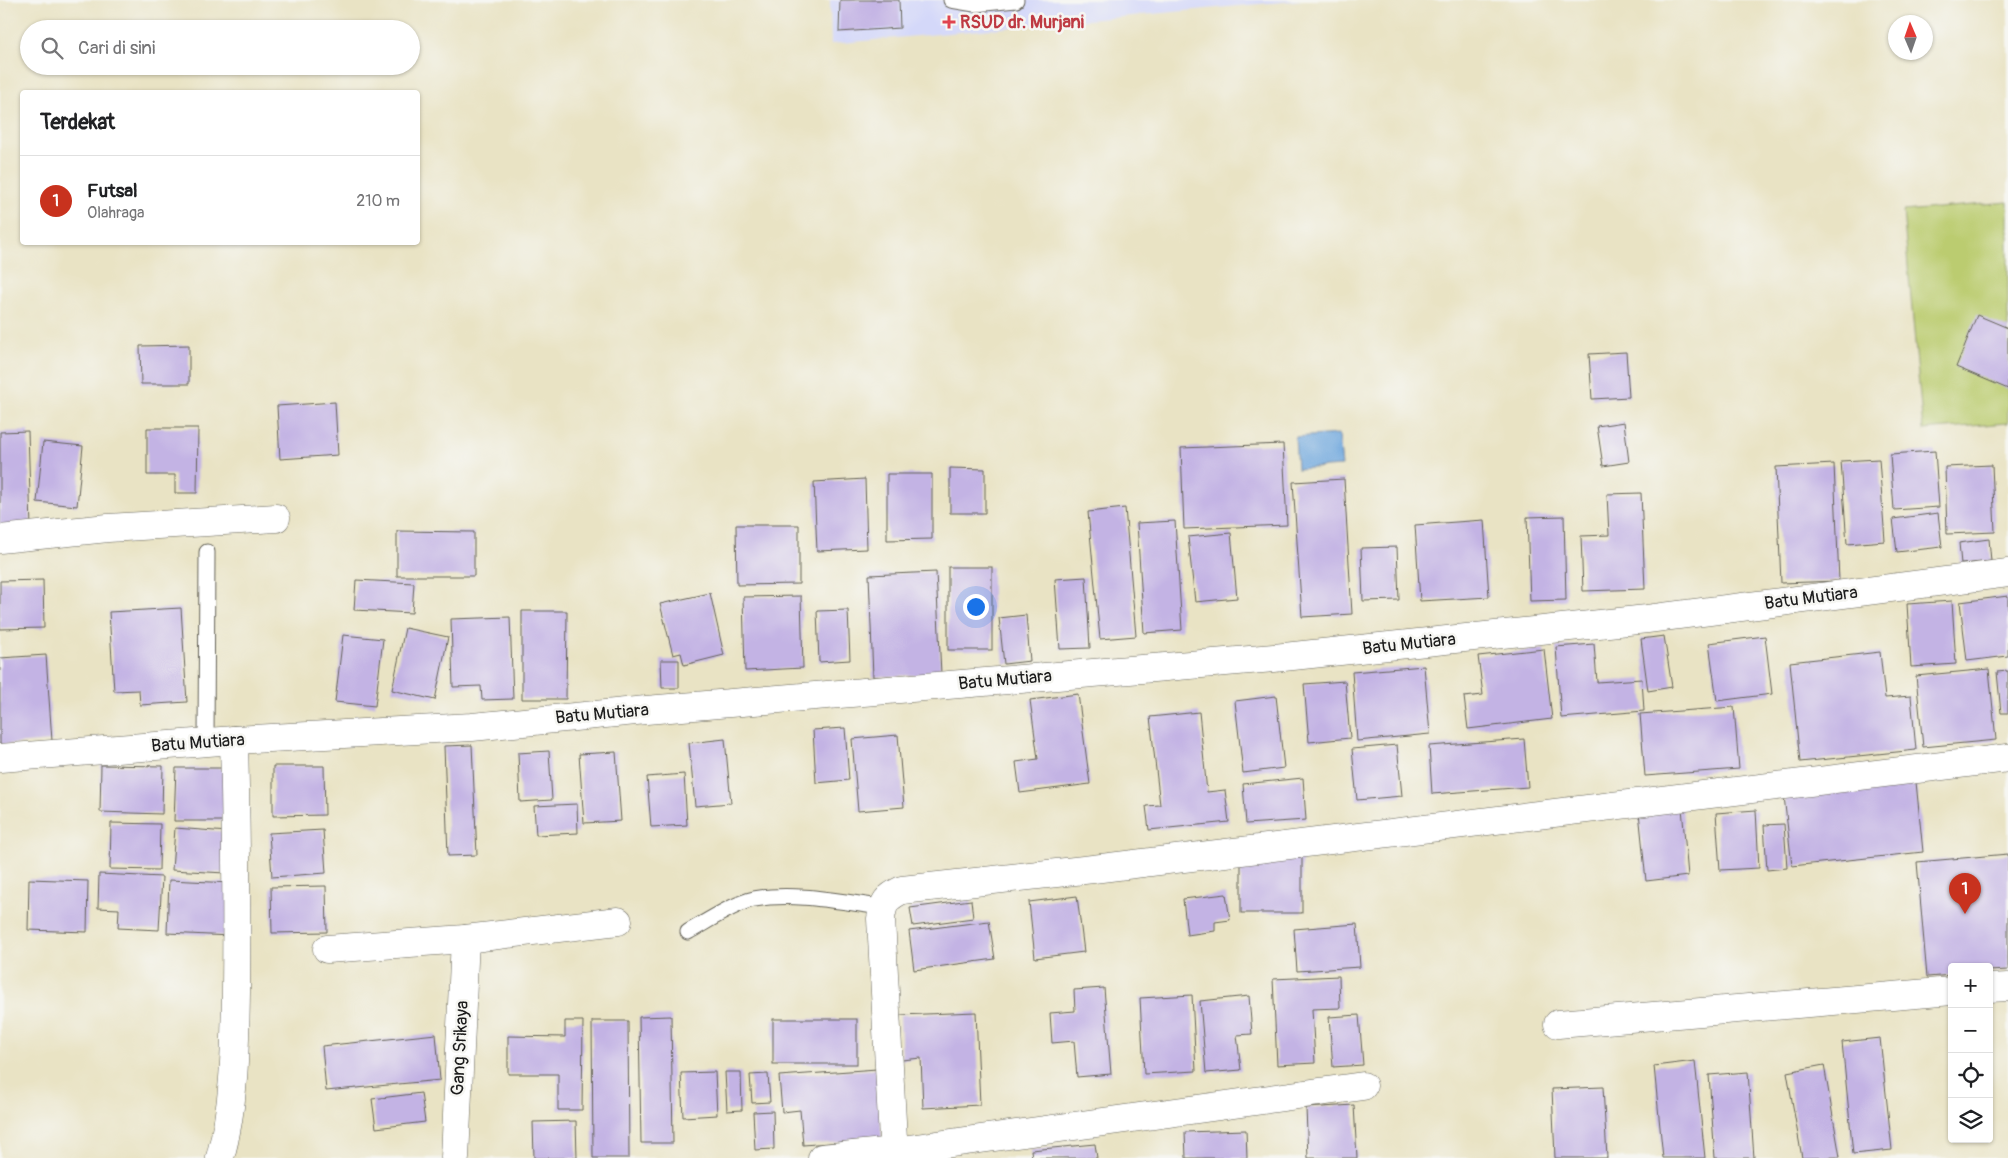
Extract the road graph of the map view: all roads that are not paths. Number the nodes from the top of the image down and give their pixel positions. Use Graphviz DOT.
graph roads {
  1 [pos="952,0"];
  2 [pos="1016,0"];
  3 [pos="276,518"];
  4 [pos="0,539"];
  5 [pos="208,552"];
  6 [pos="2008,573"];
  7 [pos="234,740"];
  8 [pos="206,743"];
  9 [pos="0,758"];
  10 [pos="2008,758"];
  11 [pos="882,907"];
  12 [pos="618,921"];
  13 [pos="688,932"];
  14 [pos="466,939"];
  15 [pos="327,948"];
  16 [pos="2008,986"];
  17 [pos="1993,988"];
  18 [pos="1948,991"];
  19 [pos="1558,1024"];
  20 [pos="1363,1086"];
  21 [pos="894,1154"];
  22 [pos="220,1158"];
  23 [pos="455,1158"];
  24 [pos="822,1158"];
  1 -- 2 [label="lane"];
  3 -- 4 [label="street"];
  5 -- 8 [label="lane"];
  6 -- 7 [label="street, Batu Mutiara"];
  7 -- 8 [label="street, Batu Mutiara"];
  7 -- 22 [label="street"];
  8 -- 9 [label="street, Batu Mutiara"];
  10 -- 11 [label="street"];
  11 -- 13 [label="lane"];
  11 -- 21 [label="street"];
  12 -- 14 [label="street"];
  14 -- 15 [label="street"];
  14 -- 23 [label="street, Gang Srikaya"];
  16 -- 17 [label="street"];
  18 -- 19 [label="street"];
  20 -- 21 [label="street"];
  21 -- 24 [label="street"];
}
